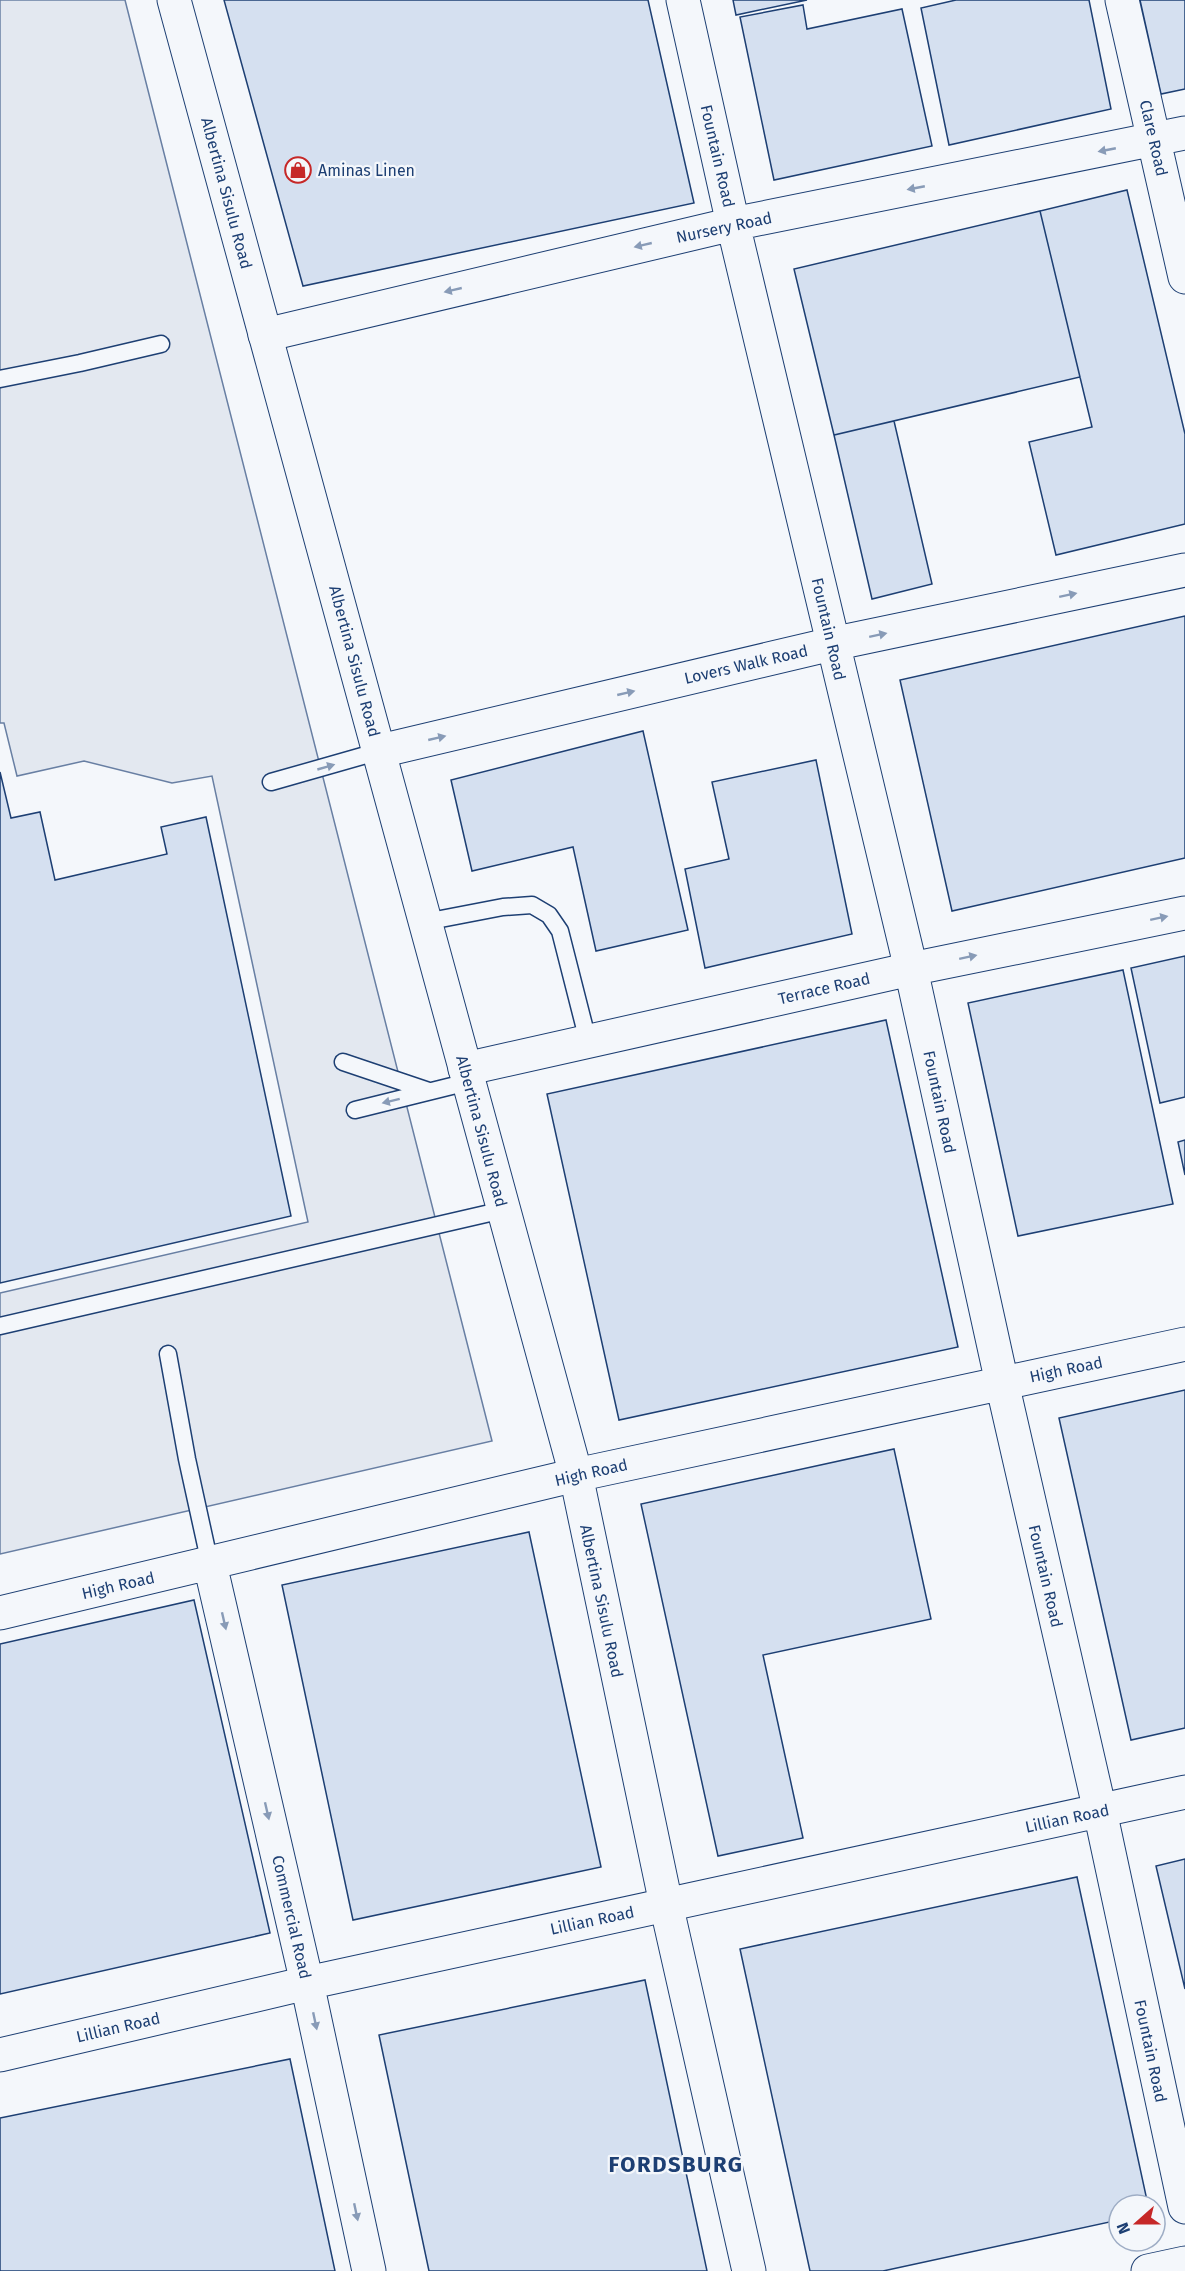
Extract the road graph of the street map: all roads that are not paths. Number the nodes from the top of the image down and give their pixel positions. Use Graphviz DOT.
graph roads {
  1 [pos="174,0"];
  2 [pos="683,0"];
  3 [pos="1122,0"];
  4 [pos="1170,137"];
  5 [pos="733,224"];
  6 [pos="1185,277"];
  7 [pos="265,335"];
  8 [pos="161,344"];
  9 [pos="0,379"];
  10 [pos="1185,570"];
  11 [pos="832,644"];
  12 [pos="380,752"];
  13 [pos="271,782"];
  14 [pos="1185,912"];
  15 [pos="425,922"];
  16 [pos="911,969"];
  17 [pos="588,1041"];
  18 [pos="343,1062"];
  19 [pos="466,1075"];
  20 [pos="430,1091"];
  21 [pos="355,1110"];
  22 [pos="503,1210"];
  23 [pos="0,1326"];
  24 [pos="1185,1344"];
  25 [pos="168,1354"];
  26 [pos="1002,1383"];
  27 [pos="576,1475"];
  28 [pos="210,1564"];
  29 [pos="0,1613"];
  30 [pos="1185,1792"];
  31 [pos="1100,1811"];
  32 [pos="666,1904"];
  33 [pos="307,1983"];
  34 [pos="0,2055"];
  35 [pos="1185,2207"];
  36 [pos="1185,2263"];
  37 [pos="369,2271"];
  38 [pos="749,2271"];
  39 [pos="1148,2271"];
  1 -- 7 [label="street, Albertina Sisulu Road"];
  2 -- 5 [label="street, Fountain Road"];
  3 -- 4 [label="street, Clare Road"];
  4 -- 5 [label="street, Nursery Road, one-way"];
  4 -- 6 [label="street, Clare Road"];
  5 -- 7 [label="street, Nursery Road, one-way"];
  5 -- 11 [label="street, Fountain Road"];
  7 -- 12 [label="street, Albertina Sisulu Road"];
  8 -- 9 [label="lane"];
  11 -- 10 [label="street, Lovers Walk Road, one-way"];
  12 -- 11 [label="street, Lovers Walk Road, one-way"];
  11 -- 16 [label="street, Fountain Road"];
  13 -- 12 [label="lane, one-way"];
  12 -- 15 [label="street, Albertina Sisulu Road"];
  16 -- 14 [label="street, Terrace Road, one-way"];
  15 -- 17 [label="lane"];
  15 -- 19 [label="street, Albertina Sisulu Road"];
  16 -- 17 [label="street, Terrace Road"];
  16 -- 26 [label="street, Fountain Road"];
  17 -- 19 [label="street, Terrace Road"];
  18 -- 20 [label="lane"];
  19 -- 20 [label="lane"];
  19 -- 22 [label="street, Albertina Sisulu Road"];
  20 -- 21 [label="lane, one-way"];
  22 -- 23 [label="lane"];
  22 -- 27 [label="street, Albertina Sisulu Road"];
  24 -- 26 [label="street, High Road"];
  25 -- 28 [label="lane"];
  26 -- 27 [label="street, High Road"];
  26 -- 31 [label="street, Fountain Road"];
  27 -- 28 [label="street, High Road"];
  27 -- 32 [label="street, Albertina Sisulu Road"];
  28 -- 29 [label="street, High Road"];
  28 -- 33 [label="street, Commercial Road, one-way"];
  30 -- 31 [label="street, Lillian Road"];
  31 -- 32 [label="street, Lillian Road"];
  31 -- 35 [label="street, Fountain Road"];
  32 -- 33 [label="street, Lillian Road"];
  32 -- 38 [label="street, Albertina Sisulu Road"];
  33 -- 34 [label="street, Lillian Road"];
  33 -- 37 [label="street, Commercial Road, one-way"];
  36 -- 39 [label="street"];
}
